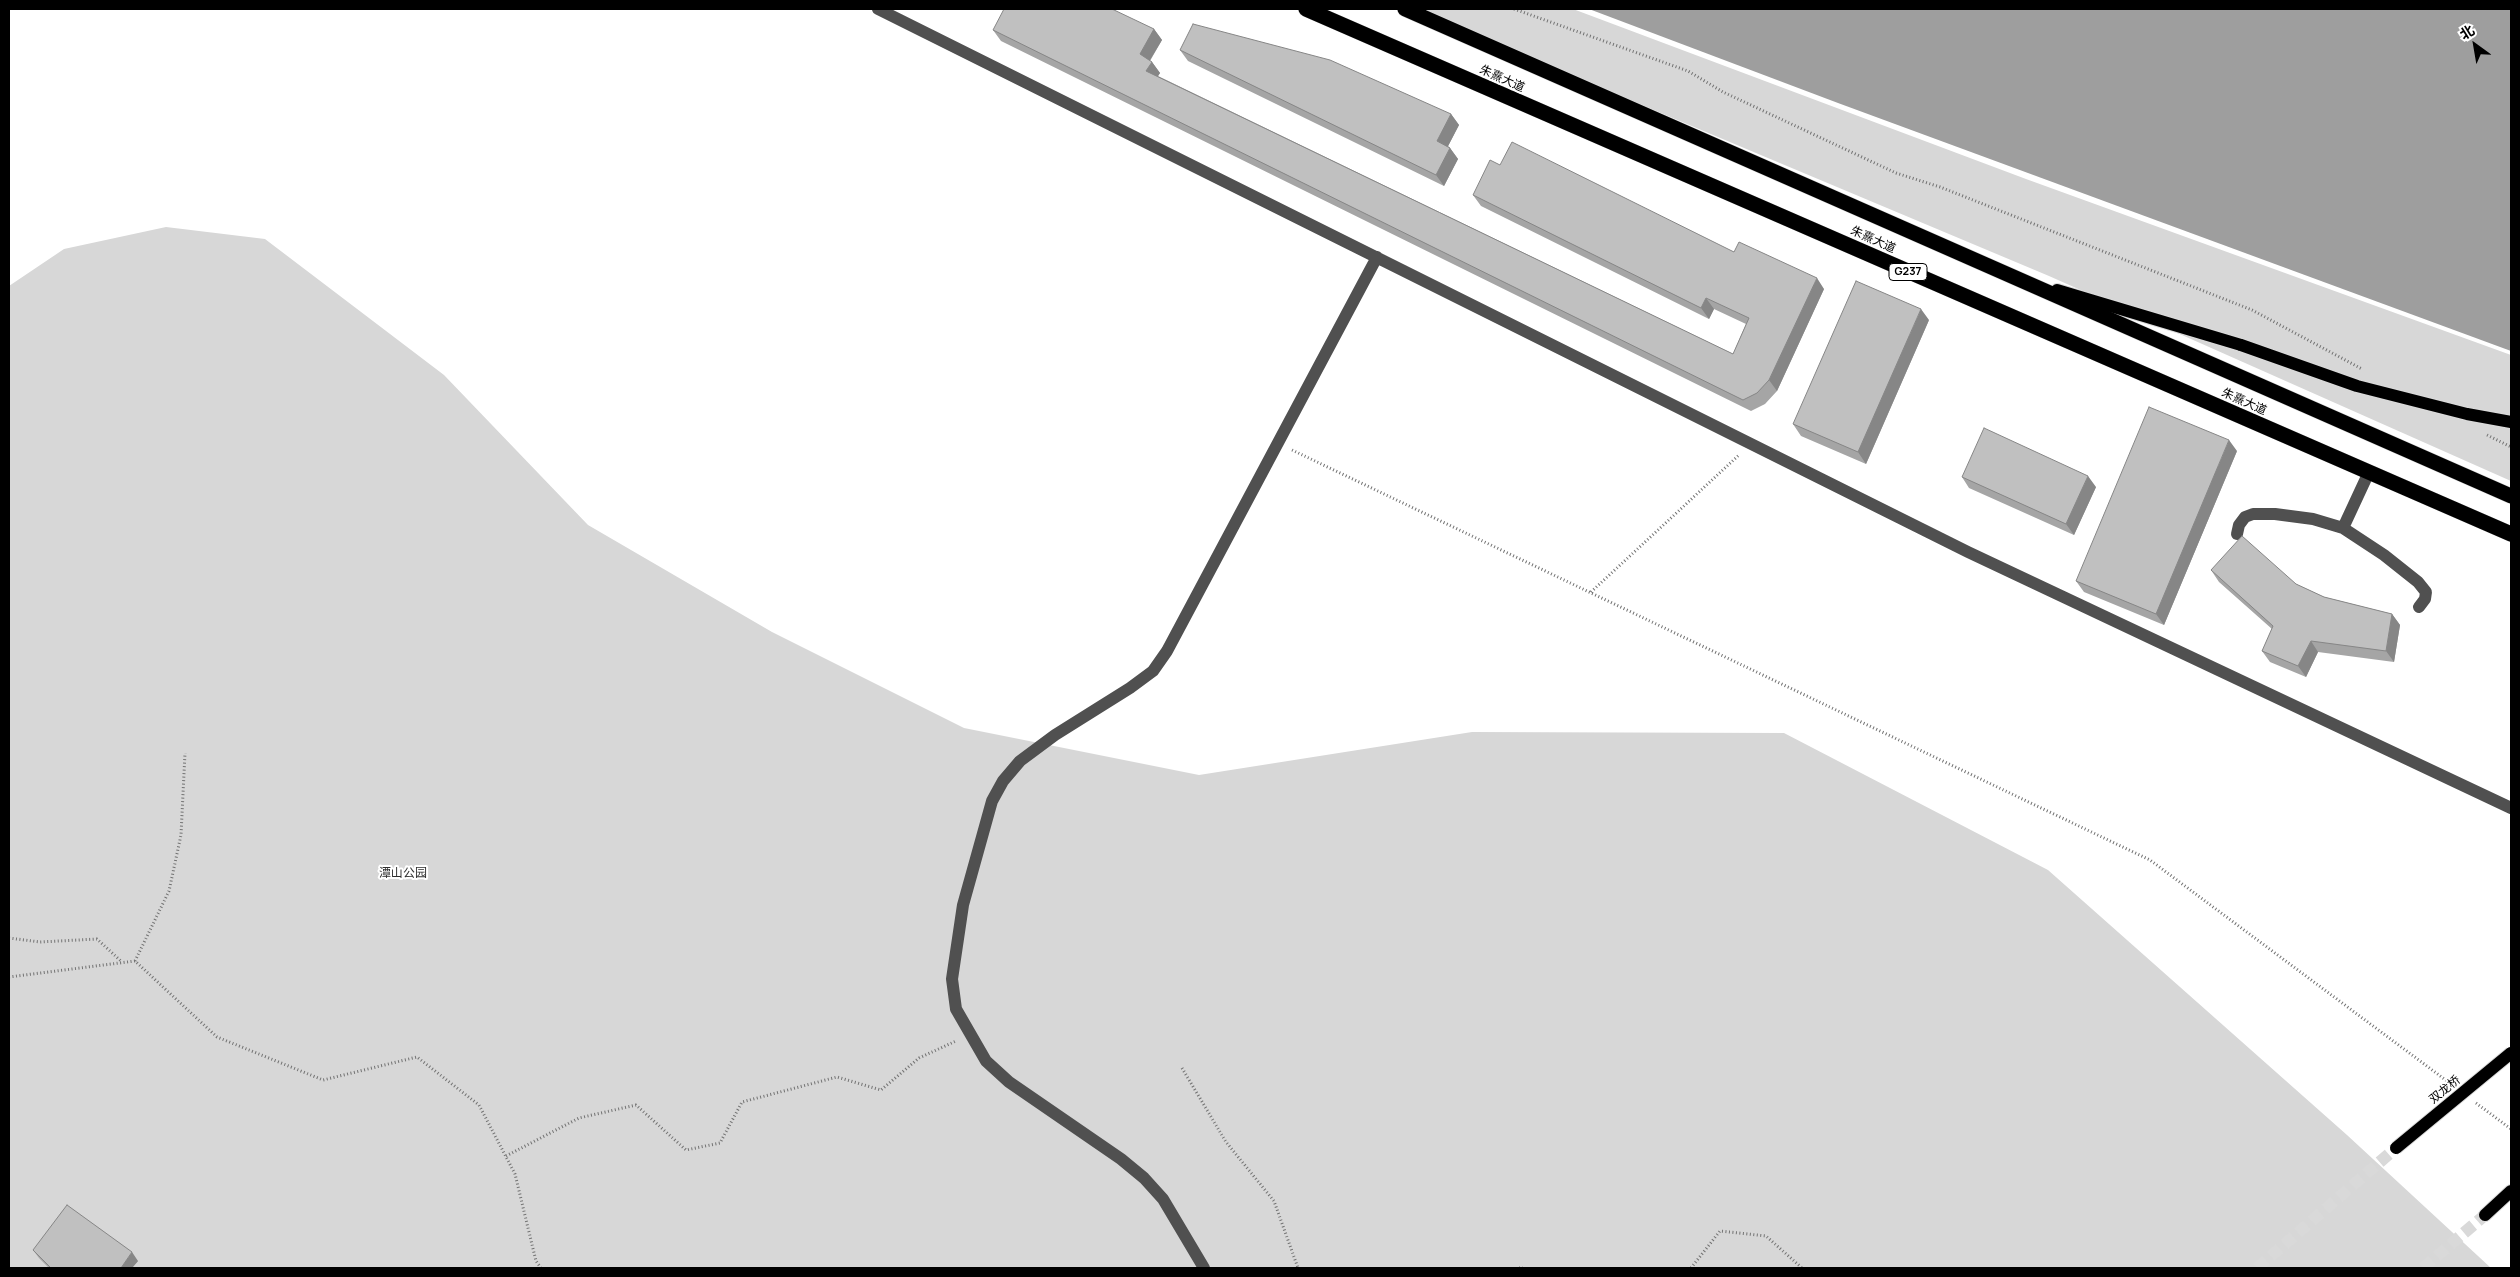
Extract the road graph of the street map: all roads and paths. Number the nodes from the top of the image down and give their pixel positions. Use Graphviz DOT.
graph roads {
  1 [pos="878,9"];
  2 [pos="1306,9"];
  3 [pos="1405,9"];
  4 [pos="1514,9"];
  5 [pos="1377,257"];
  6 [pos="2015,277"];
  7 [pos="2364,371"];
  8 [pos="2511,422"];
  9 [pos="2478,431"];
  10 [pos="1278,443"];
  11 [pos="1751,444"];
  12 [pos="2511,447"];
  13 [pos="2369,472"];
  14 [pos="2511,496"];
  15 [pos="2343,528"];
  16 [pos="2237,534"];
  17 [pos="2511,534"];
  18 [pos="1591,592"];
  19 [pos="2419,608"];
  20 [pos="185,753"];
  21 [pos="2511,808"];
  22 [pos="9,938"];
  23 [pos="135,961"];
  24 [pos="122,962"];
  25 [pos="9,977"];
  26 [pos="969,1035"];
  27 [pos="2511,1053"];
  28 [pos="1182,1068"];
  29 [pos="2456,1088"];
  30 [pos="2472,1100"];
  31 [pos="2511,1129"];
  32 [pos="2396,1148"];
  33 [pos="506,1156"];
  34 [pos="2511,1191"];
  35 [pos="2485,1215"];
  36 [pos="541,1268"];
  37 [pos="1204,1268"];
  38 [pos="1298,1268"];
  39 [pos="1519,1268"];
  40 [pos="1523,1268"];
  41 [pos="1691,1268"];
  42 [pos="1802,1268"];
  1 -- 5 [label="street"];
  2 -- 13 [label="highway, 朱熹大道 / G237"];
  3 -- 6 [label="highway, 朱熹大道"];
  4 -- 7 [label="path"];
  5 -- 10 [label="street"];
  5 -- 11 [label="street"];
  6 -- 8 [label="main road, bridge"];
  6 -- 14 [label="highway, 朱熹大道"];
  9 -- 12 [label="path"];
  10 -- 18 [label="path"];
  10 -- 26 [label="street"];
  11 -- 18 [label="path"];
  11 -- 21 [label="street"];
  13 -- 15 [label="street"];
  13 -- 17 [label="highway, 朱熹大道 / G237"];
  15 -- 16 [label="street"];
  15 -- 19 [label="street"];
  18 -- 29 [label="path"];
  20 -- 23 [label="path"];
  22 -- 24 [label="path"];
  23 -- 24 [label="path"];
  23 -- 33 [label="path"];
  24 -- 25 [label="path"];
  26 -- 33 [label="path"];
  26 -- 37 [label="street"];
  27 -- 32 [label="main road, 双龙桥, bridge"];
  28 -- 38 [label="path"];
  30 -- 31 [label="path"];
  33 -- 36 [label="path"];
  34 -- 35 [label="main road"];
  39 -- 40 [label="path"];
  41 -- 42 [label="path"];
}
